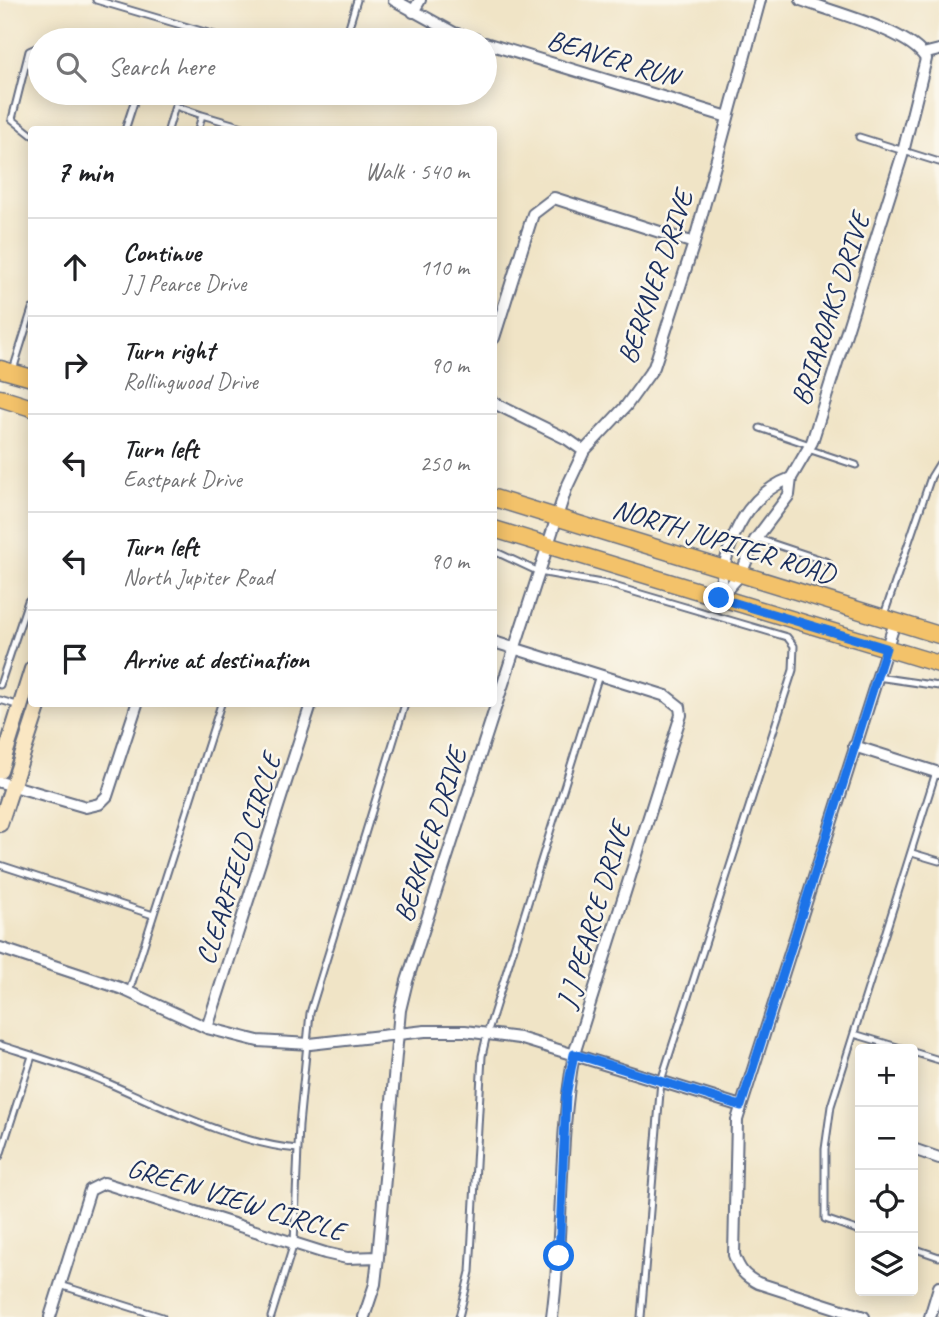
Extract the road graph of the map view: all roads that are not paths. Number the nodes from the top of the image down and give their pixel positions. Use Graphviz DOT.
graph roads {
  1 [pos="96,0"];
  2 [pos="357,0"];
  3 [pos="394,0"];
  4 [pos="421,0"];
  5 [pos="760,0"];
  6 [pos="801,0"];
  7 [pos="412,12"];
  8 [pos="191,28"];
  9 [pos="349,28"];
  10 [pos="449,28"];
  11 [pos="497,47"];
  12 [pos="939,50"];
  13 [pos="923,54"];
  14 [pos="28,55"];
  15 [pos="132,105"];
  16 [pos="202,115"];
  17 [pos="728,117"];
  18 [pos="126,126"];
  19 [pos="169,126"];
  20 [pos="199,126"];
  21 [pos="229,126"];
  22 [pos="28,132"];
  23 [pos="859,137"];
  24 [pos="904,150"];
  25 [pos="939,162"];
  26 [pos="694,243"];
  27 [pos="28,319"];
  28 [pos="497,328"];
  29 [pos="6,371"];
  30 [pos="28,377"];
  31 [pos="0,398"];
  32 [pos="497,404"];
  33 [pos="28,407"];
  34 [pos="760,428"];
  35 [pos="809,447"];
  36 [pos="584,451"];
  37 [pos="939,464"];
  38 [pos="856,465"];
  39 [pos="791,478"];
  40 [pos="497,499"];
  41 [pos="555,516"];
  42 [pos="497,529"];
  43 [pos="756,538"];
  44 [pos="547,545"];
  45 [pos="497,552"];
  46 [pos="828,562"];
  47 [pos="722,568"];
  48 [pos="539,572"];
  49 [pos="740,574"];
  50 [pos="719,598"];
  51 [pos="28,601"];
  52 [pos="889,620"];
  53 [pos="939,635"];
  54 [pos="497,643"];
  55 [pos="513,648"];
  56 [pos="886,648"];
  57 [pos="939,664"];
  58 [pos="599,675"];
  59 [pos="877,677"];
  60 [pos="28,681"];
  61 [pos="0,685"];
  62 [pos="939,686"];
  63 [pos="497,698"];
  64 [pos="0,700"];
  65 [pos="20,706"];
  66 [pos="38,707"];
  67 [pos="136,707"];
  68 [pos="219,707"];
  69 [pos="310,707"];
  70 [pos="404,707"];
  71 [pos="494,707"];
  72 [pos="854,746"];
  73 [pos="0,771"];
  74 [pos="937,772"];
  75 [pos="5,788"];
  76 [pos="0,824"];
  77 [pos="912,853"];
  78 [pos="939,861"];
  79 [pos="0,865"];
  80 [pos="153,915"];
  81 [pos="0,948"];
  82 [pos="129,992"];
  83 [pos="208,1028"];
  84 [pos="400,1034"];
  85 [pos="486,1034"];
  86 [pos="853,1034"];
  87 [pos="305,1044"];
  88 [pos="887,1044"];
  89 [pos="0,1045"];
  90 [pos="574,1054"];
  91 [pos="918,1054"];
  92 [pos="32,1056"];
  93 [pos="939,1060"];
  94 [pos="661,1081"];
  95 [pos="741,1106"];
  96 [pos="298,1149"];
  97 [pos="918,1151"];
  98 [pos="0,1157"];
  99 [pos="939,1158"];
  100 [pos="855,1229"];
  101 [pos="294,1243"];
  102 [pos="918,1250"];
  103 [pos="378,1257"];
  104 [pos="939,1257"];
  105 [pos="60,1285"];
  106 [pos="939,1287"];
  107 [pos="50,1317"];
  108 [pos="162,1317"];
  109 [pos="271,1317"];
  110 [pos="364,1317"];
  111 [pos="459,1317"];
  112 [pos="552,1317"];
  113 [pos="641,1317"];
  114 [pos="864,1317"];
  115 [pos="930,1317"];
  1 -- 8 [label="lane"];
  2 -- 9 [label="lane"];
  3 -- 7 [label="street"];
  4 -- 7 [label="street"];
  5 -- 17 [label="street, BERKNER DRIVE"];
  6 -- 13 [label="street"];
  7 -- 10 [label="street"];
  11 -- 17 [label="street, BEAVER RUN"];
  12 -- 13 [label="street"];
  13 -- 24 [label="street, BRIAROAKS DRIVE"];
  14 -- 22 [label="lane"];
  15 -- 18 [label="lane"];
  16 -- 19 [label="lane"];
  16 -- 20 [label="lane"];
  16 -- 21 [label="lane"];
  17 -- 26 [label="street, BERKNER DRIVE"];
  23 -- 24 [label="lane"];
  24 -- 25 [label="lane"];
  24 -- 35 [label="street, BRIAROAKS DRIVE"];
  26 -- 28 [label="street"];
  26 -- 36 [label="street, BERKNER DRIVE"];
  27 -- 29 [label="lane"];
  29 -- 30 [label="main road"];
  31 -- 33 [label="main road"];
  32 -- 36 [label="street"];
  34 -- 35 [label="lane"];
  35 -- 38 [label="lane"];
  35 -- 39 [label="street, BRIAROAKS DRIVE"];
  36 -- 41 [label="street, BERKNER DRIVE"];
  37 -- 52 [label="lane"];
  39 -- 43 [label="street, BRIAROAKS DRIVE"];
  39 -- 47 [label="street, BRIAROAKS DRIVE"];
  40 -- 41 [label="main road, NORTH JUPITER ROAD"];
  41 -- 44 [label="street, BERKNER DRIVE"];
  41 -- 47 [label="main road, NORTH JUPITER ROAD"];
  42 -- 44 [label="main road, NORTH JUPITER ROAD"];
  43 -- 46 [label="lane"];
  43 -- 49 [label="street, BRIAROAKS DRIVE"];
  44 -- 48 [label="street, BERKNER DRIVE"];
  44 -- 50 [label="main road, NORTH JUPITER ROAD"];
  45 -- 48 [label="lane"];
  47 -- 49 [label="main road, NORTH JUPITER ROAD"];
  47 -- 50 [label="street, BRIAROAKS DRIVE"];
  48 -- 55 [label="street, BERKNER DRIVE"];
  48 -- 94 [label="lane"];
  49 -- 50 [label="street, BRIAROAKS DRIVE"];
  49 -- 52 [label="main road, NORTH JUPITER ROAD"];
  50 -- 56 [label="main road, NORTH JUPITER ROAD"];
  51 -- 61 [label="lane"];
  52 -- 53 [label="main road, NORTH JUPITER ROAD"];
  52 -- 56 [label="street"];
  54 -- 55 [label="street"];
  55 -- 58 [label="street, J J PEARCE DRIVE"];
  55 -- 63 [label="street, BERKNER DRIVE"];
  56 -- 57 [label="main road, NORTH JUPITER ROAD"];
  56 -- 59 [label="street"];
  58 -- 85 [label="lane"];
  58 -- 90 [label="street, J J PEARCE DRIVE"];
  59 -- 62 [label="lane"];
  59 -- 72 [label="street"];
  60 -- 65 [label="street"];
  64 -- 65 [label="lane"];
  65 -- 73 [label="street"];
  66 -- 75 [label="street"];
  67 -- 75 [label="street"];
  68 -- 80 [label="lane"];
  69 -- 83 [label="street, CLEARFIELD CIRCLE"];
  70 -- 87 [label="lane"];
  71 -- 84 [label="street, BERKNER DRIVE"];
  72 -- 74 [label="street"];
  72 -- 95 [label="street"];
  74 -- 77 [label="lane"];
  75 -- 76 [label="street"];
  77 -- 78 [label="lane"];
  77 -- 86 [label="lane"];
  79 -- 80 [label="lane"];
  80 -- 82 [label="lane"];
  81 -- 82 [label="street"];
  82 -- 83 [label="street"];
  83 -- 87 [label="street"];
  84 -- 85 [label="street"];
  84 -- 87 [label="street"];
  84 -- 103 [label="street, BERKNER DRIVE"];
  85 -- 90 [label="street"];
  85 -- 111 [label="lane"];
  86 -- 88 [label="lane"];
  86 -- 100 [label="lane"];
  87 -- 96 [label="lane"];
  89 -- 92 [label="lane"];
  90 -- 94 [label="street"];
  90 -- 112 [label="street, J J PEARCE DRIVE"];
  91 -- 93 [label="lane"];
  92 -- 96 [label="lane"];
  92 -- 98 [label="lane"];
  94 -- 95 [label="street"];
  94 -- 113 [label="lane"];
  95 -- 114 [label="street"];
  96 -- 101 [label="lane"];
  97 -- 99 [label="street"];
  101 -- 103 [label="street, GREEN VIEW CIRCLE"];
  101 -- 105 [label="street, GREEN VIEW CIRCLE"];
  101 -- 109 [label="lane"];
  102 -- 104 [label="lane"];
  103 -- 110 [label="street, BERKNER DRIVE"];
  105 -- 107 [label="street, GREEN VIEW CIRCLE"];
  105 -- 108 [label="lane"];
  106 -- 115 [label="street"];
}
